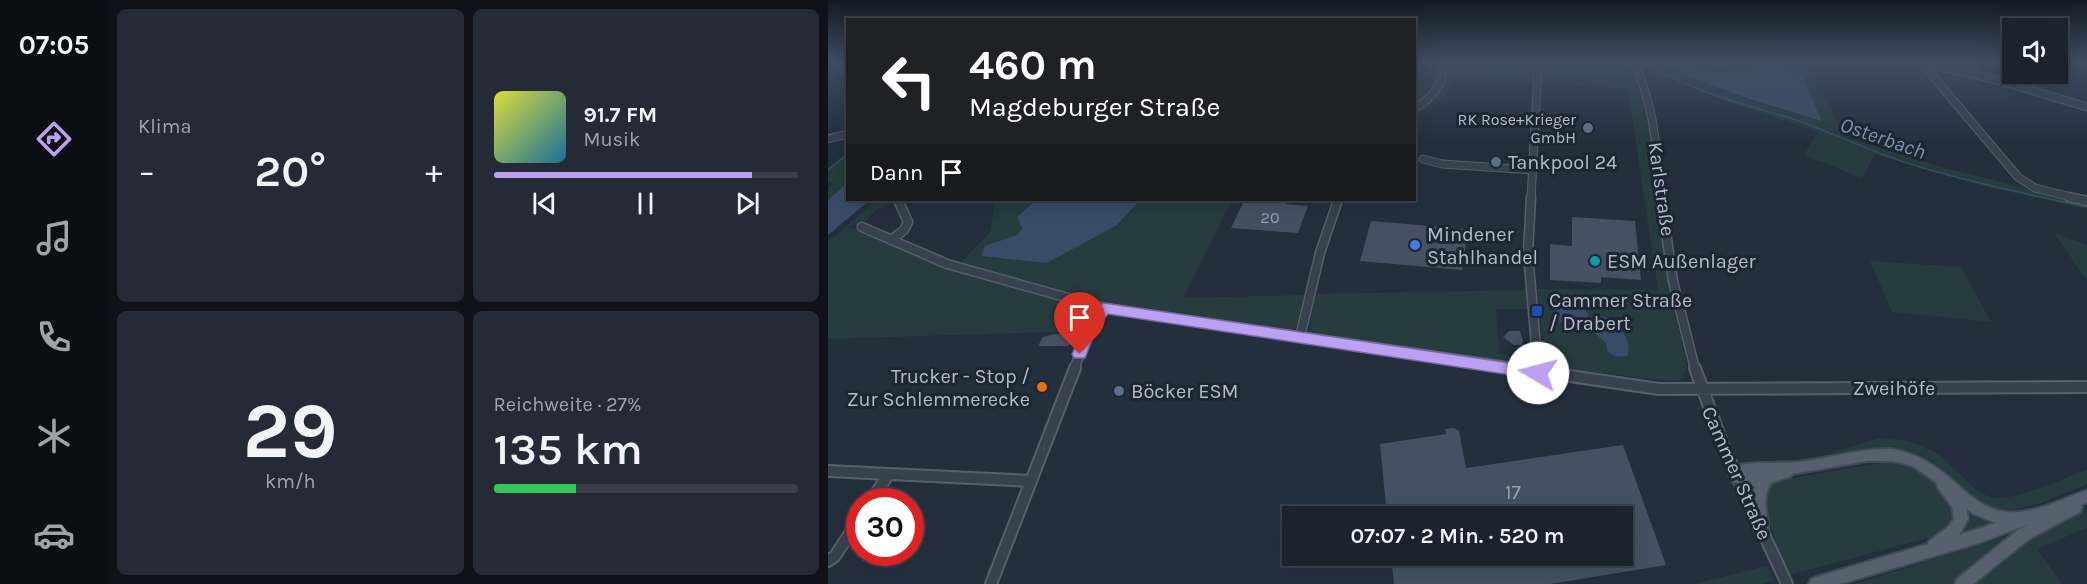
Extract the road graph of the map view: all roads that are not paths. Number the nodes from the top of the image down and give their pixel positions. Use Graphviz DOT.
graph roads {
  1 [pos="1438,88"];
  2 [pos="1537,88"];
  3 [pos="1645,88"];
  4 [pos="1943,88"];
  5 [pos="2025,88"];
  6 [pos="2087,107"];
  7 [pos="1416,108"];
  8 [pos="846,134"];
  9 [pos="828,139"];
  10 [pos="1423,159"];
  11 [pos="1532,170"];
  12 [pos="899,201"];
  13 [pos="1338,201"];
  14 [pos="2087,201"];
  15 [pos="862,227"];
  16 [pos="891,240"];
  17 [pos="1104,308"];
  18 [pos="1300,337"];
  19 [pos="1538,373"];
  20 [pos="2087,387"];
  21 [pos="1701,390"];
  22 [pos="1801,467"];
  23 [pos="1929,468"];
  24 [pos="828,471"];
  25 [pos="888,475"];
  26 [pos="1736,475"];
  27 [pos="1766,479"];
  28 [pos="1031,482"];
  29 [pos="880,488"];
  30 [pos="2087,498"];
  31 [pos="2034,516"];
  32 [pos="1762,532"];
  33 [pos="846,539"];
  34 [pos="1920,555"];
  35 [pos="828,561"];
  36 [pos="991,584"];
  37 [pos="1787,584"];
  38 [pos="1815,584"];
  39 [pos="1962,584"];
  1 -- 7 [label="street"];
  2 -- 11 [label="street"];
  3 -- 21 [label="street, Karlstraße"];
  4 -- 14 [label="street"];
  5 -- 6 [label="street"];
  8 -- 9 [label="street"];
  10 -- 11 [label="street"];
  11 -- 19 [label="street"];
  12 -- 16 [label="street"];
  13 -- 18 [label="street"];
  15 -- 16 [label="street, Cammer Straße"];
  16 -- 17 [label="street, Cammer Straße"];
  17 -- 18 [label="street, Cammer Straße"];
  17 -- 28 [label="street"];
  18 -- 19 [label="street, Cammer Straße"];
  19 -- 21 [label="street, Cammer Straße"];
  20 -- 21 [label="street, Zweihöfe"];
  21 -- 26 [label="street, Cammer Straße"];
  22 -- 23 [label="main road"];
  22 -- 26 [label="main road"];
  22 -- 27 [label="main road"];
  23 -- 31 [label="main road"];
  23 -- 34 [label="main road"];
  24 -- 25 [label="street"];
  25 -- 28 [label="street"];
  25 -- 29 [label="street"];
  26 -- 27 [label="main road"];
  26 -- 32 [label="street, Cammer Straße"];
  27 -- 32 [label="main road"];
  28 -- 36 [label="street"];
  30 -- 31 [label="main road"];
  30 -- 39 [label="main road"];
  31 -- 34 [label="main road"];
  32 -- 37 [label="street, Cammer Straße"];
  33 -- 35 [label="street"];
  34 -- 38 [label="main road"];
}
